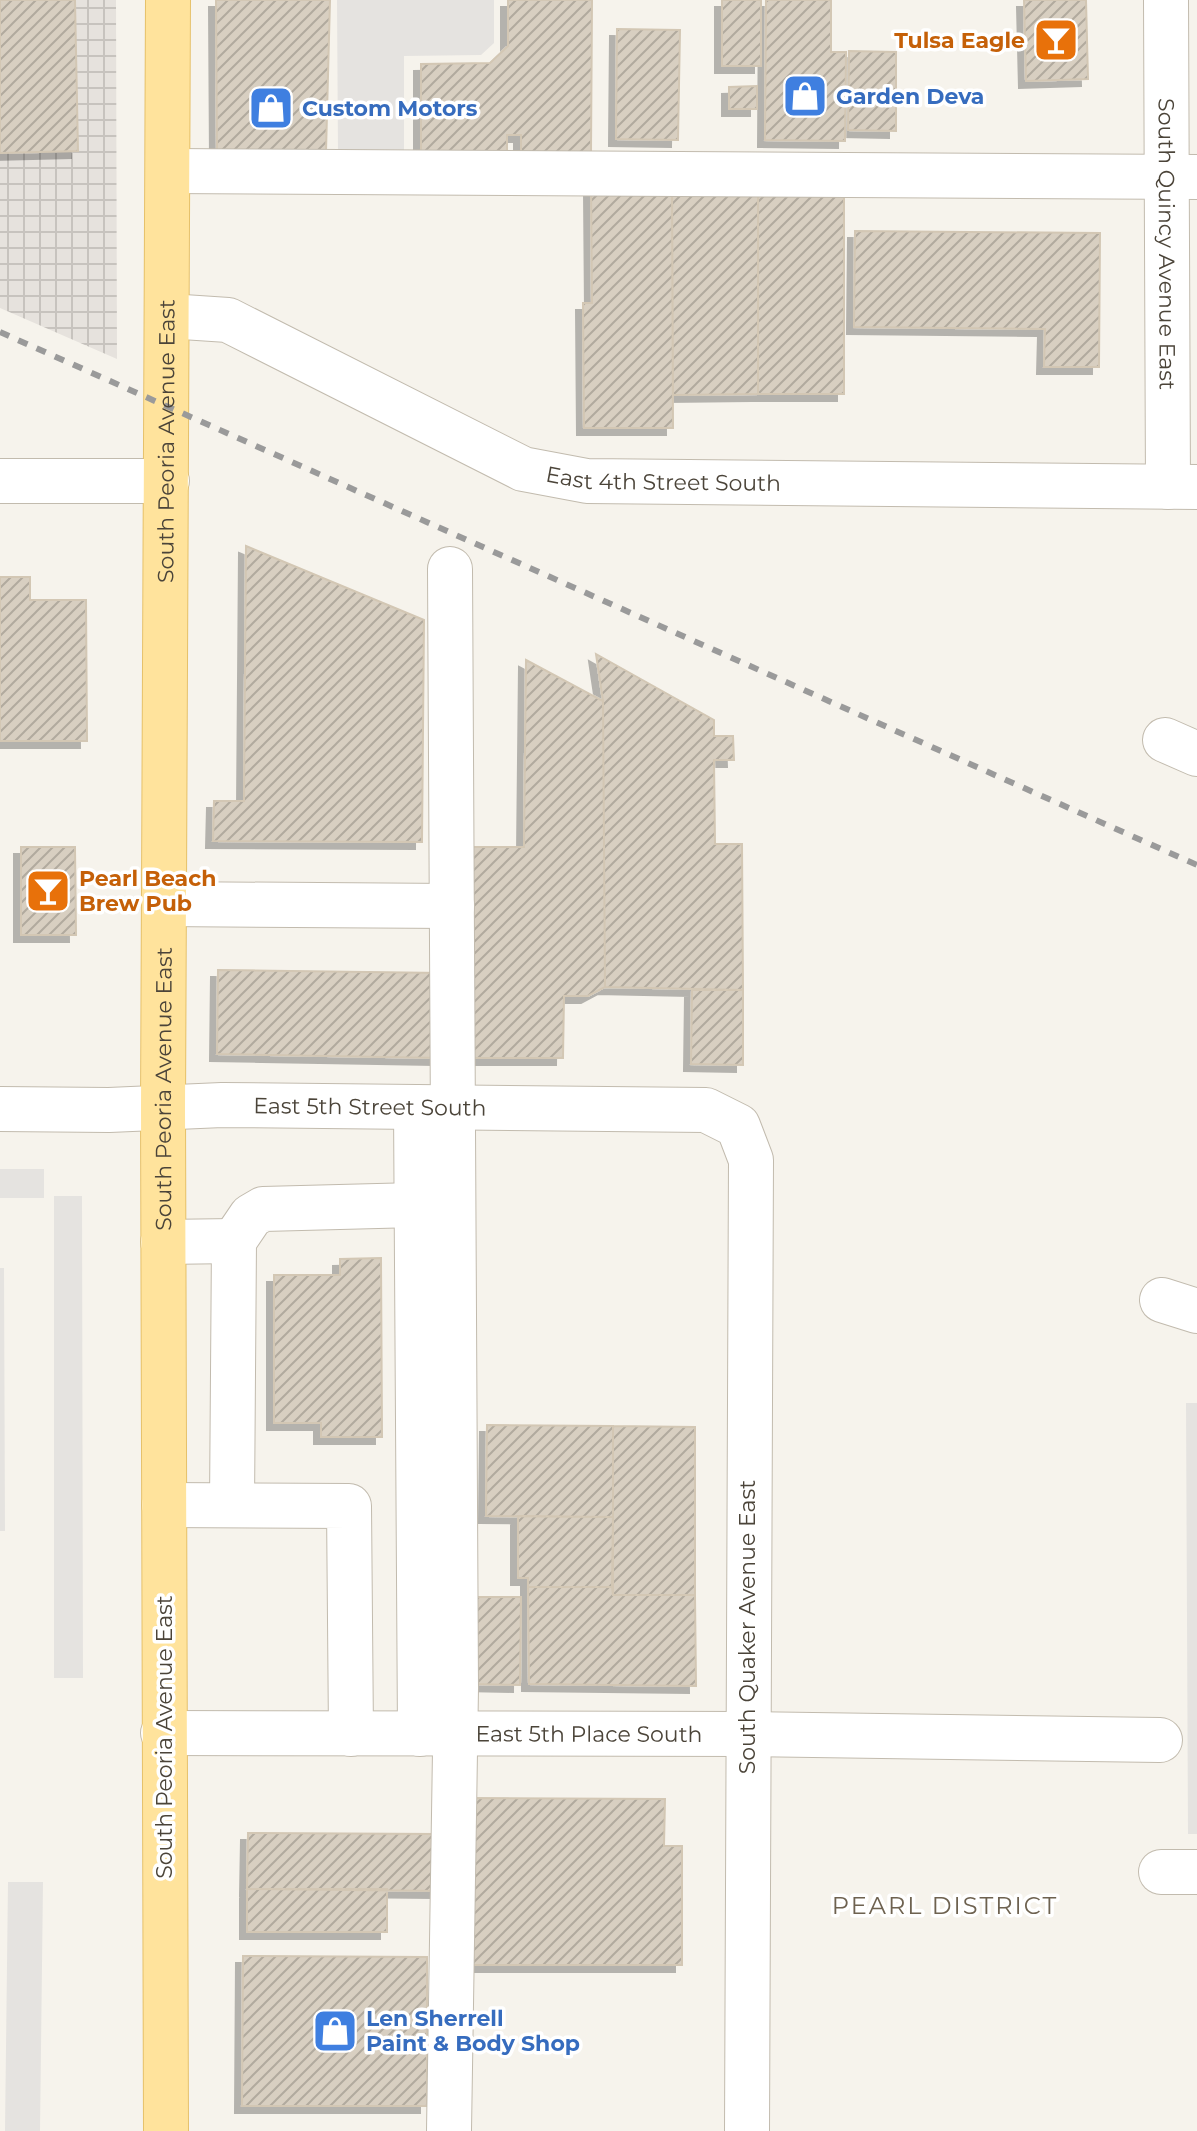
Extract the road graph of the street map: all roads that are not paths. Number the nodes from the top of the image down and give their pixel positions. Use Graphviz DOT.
graph roads {
  1 [pos="168,0"];
  2 [pos="1166,0"];
  3 [pos="168,171"];
  4 [pos="1181,177"];
  5 [pos="168,316"];
  6 [pos="0,481"];
  7 [pos="167,481"];
  8 [pos="1182,487"];
  9 [pos="450,569"];
  10 [pos="164,904"];
  11 [pos="452,906"];
  12 [pos="434,1107"];
  13 [pos="163,1108"];
  14 [pos="0,1109"];
  15 [pos="738,1126"];
  16 [pos="416,1205"];
  17 [pos="234,1241"];
  18 [pos="163,1242"];
  19 [pos="164,1505"];
  20 [pos="232,1505"];
  21 [pos="163,1733"];
  22 [pos="351,1734"];
  23 [pos="437,1734"];
  24 [pos="747,1734"];
  25 [pos="1160,1740"];
  26 [pos="166,2131"];
  27 [pos="449,2131"];
  28 [pos="747,2131"];
  1 -- 3 [label="main road, South Peoria Avenue East"];
  2 -- 4 [label="street, South Quincy Avenue East"];
  3 -- 4 [label="street"];
  3 -- 5 [label="main road, South Peoria Avenue East"];
  4 -- 8 [label="street, South Quincy Avenue East"];
  5 -- 7 [label="main road, South Peoria Avenue East"];
  5 -- 8 [label="street, East 4th Street South"];
  6 -- 7 [label="street"];
  7 -- 10 [label="main road, South Peoria Avenue East"];
  9 -- 11 [label="street"];
  10 -- 11 [label="street"];
  10 -- 13 [label="main road, South Peoria Avenue East"];
  11 -- 12 [label="street"];
  12 -- 13 [label="street, East 5th Street South"];
  12 -- 15 [label="street, East 5th Street South"];
  12 -- 16 [label="street"];
  12 -- 23 [label="street"];
  13 -- 14 [label="street, East 5th Street South"];
  13 -- 18 [label="main road, South Peoria Avenue East"];
  15 -- 24 [label="street, South Quaker Avenue East"];
  16 -- 17 [label="street"];
  16 -- 23 [label="street"];
  17 -- 18 [label="street"];
  17 -- 20 [label="street"];
  18 -- 19 [label="main road, South Peoria Avenue East"];
  19 -- 20 [label="street"];
  19 -- 21 [label="main road, South Peoria Avenue East"];
  20 -- 22 [label="street"];
  21 -- 22 [label="street, East 5th Place South"];
  21 -- 26 [label="main road, South Peoria Avenue East"];
  22 -- 23 [label="street, East 5th Place South"];
  23 -- 24 [label="street, East 5th Place South"];
  23 -- 27 [label="street"];
  24 -- 25 [label="street, East 5th Place South"];
  24 -- 28 [label="street, South Quaker Avenue East"];
}
